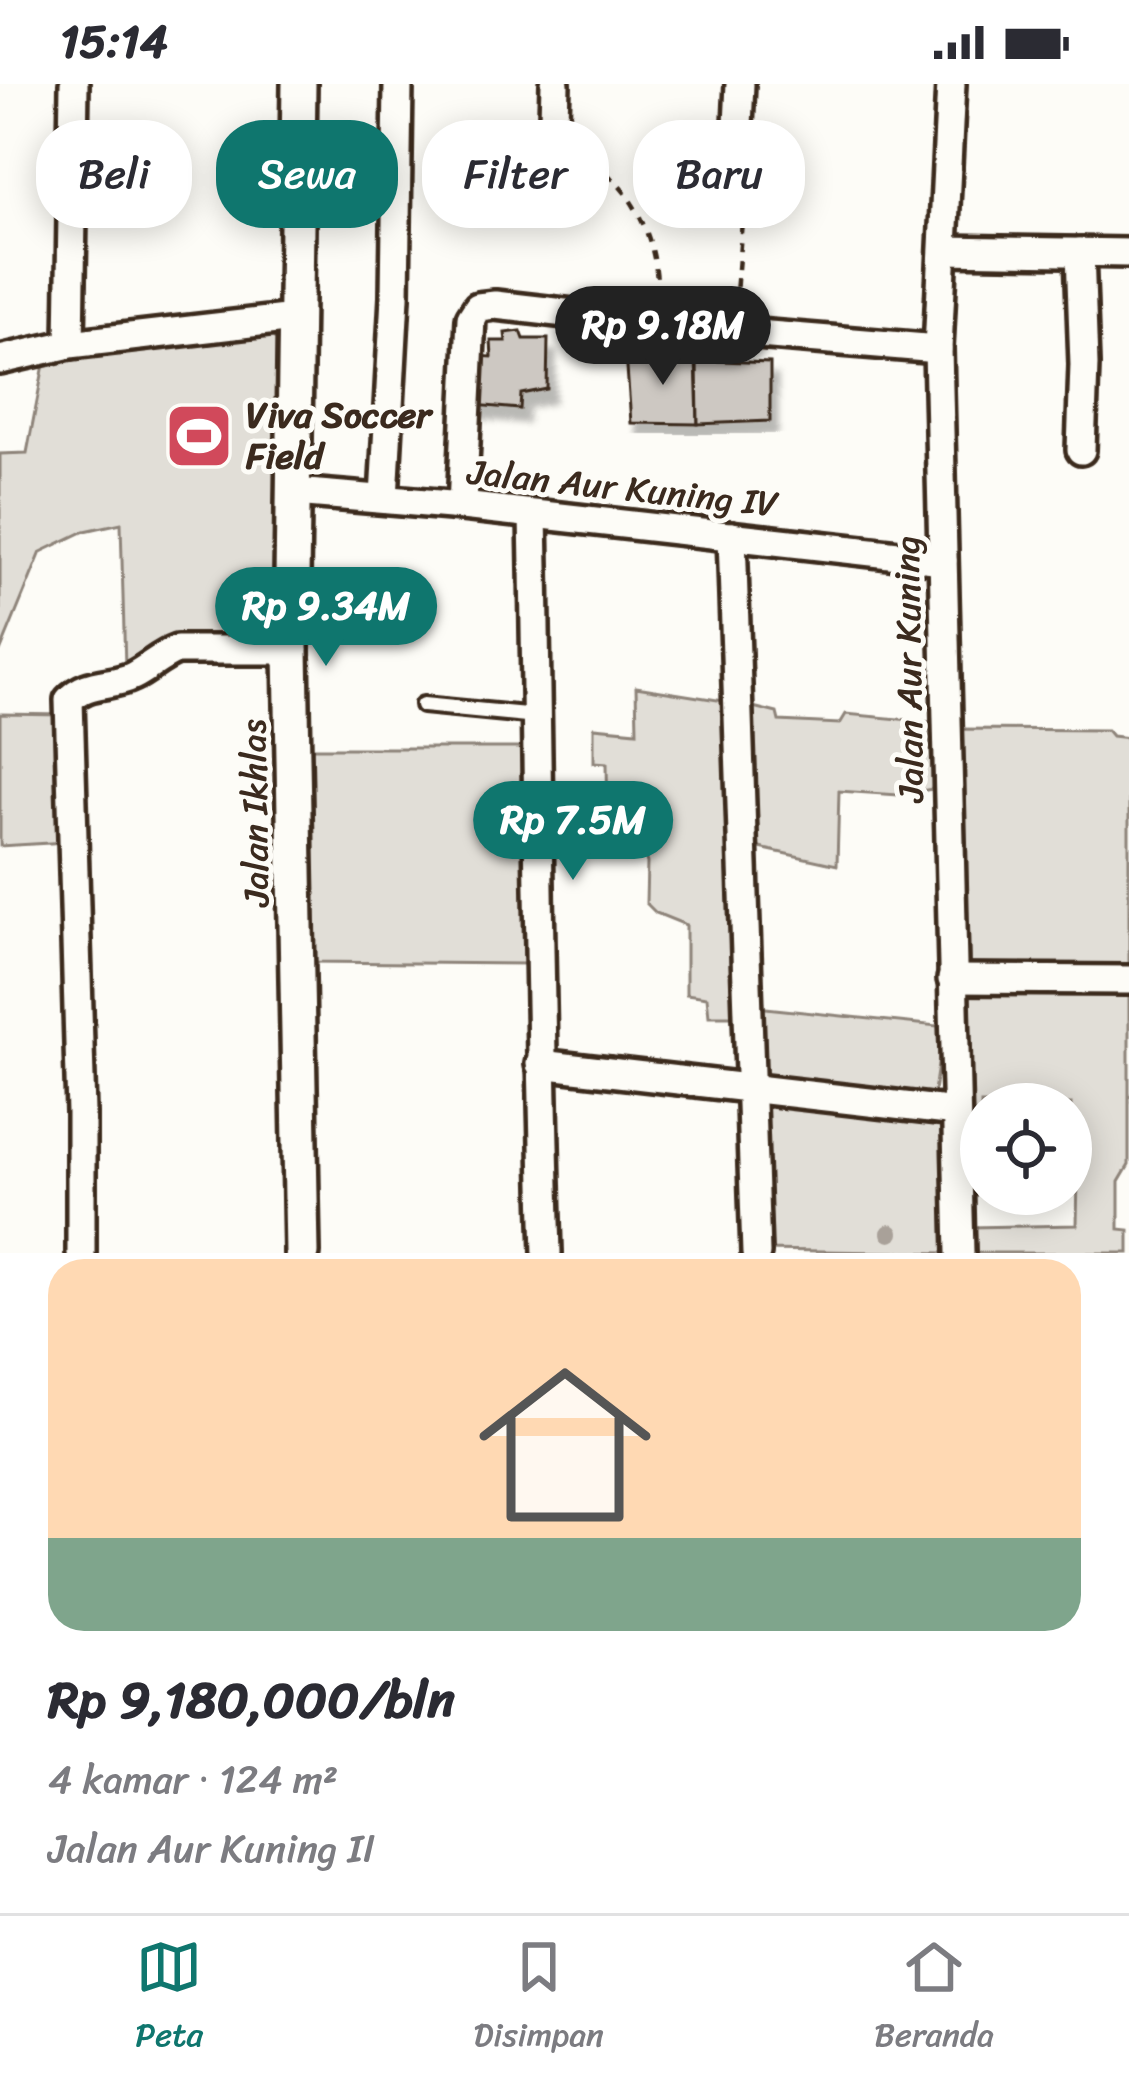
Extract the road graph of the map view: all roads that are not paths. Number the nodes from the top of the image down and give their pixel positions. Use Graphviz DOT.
graph roads {
  1 [pos="74,84"];
  2 [pos="299,84"];
  3 [pos="398,84"];
  4 [pos="555,84"];
  5 [pos="740,84"];
  6 [pos="951,84"];
  7 [pos="554,120"];
  8 [pos="738,120"];
  9 [pos="944,250"];
  10 [pos="1081,252"];
  11 [pos="1129,253"];
  12 [pos="294,318"];
  13 [pos="70,344"];
  14 [pos="938,349"];
  15 [pos="0,360"];
  16 [pos="1081,450"];
  17 [pos="295,492"];
  18 [pos="384,498"];
  19 [pos="462,506"];
  20 [pos="533,515"];
  21 [pos="732,536"];
  22 [pos="943,560"];
  23 [pos="291,650"];
  24 [pos="423,705"];
  25 [pos="538,716"];
  26 [pos="952,979"];
  27 [pos="1129,980"];
  28 [pos="539,1064"];
  29 [pos="753,1086"];
  30 [pos="956,1112"];
  31 [pos="81,1253"];
  32 [pos="302,1253"];
  33 [pos="547,1253"];
  34 [pos="756,1253"];
  35 [pos="960,1253"];
  1 -- 13 [label="street"];
  2 -- 12 [label="street, Jalan Ikhlas"];
  3 -- 18 [label="street"];
  4 -- 7 [label="street"];
  5 -- 8 [label="street"];
  6 -- 9 [label="street, Jalan Aur Kuning"];
  9 -- 10 [label="street"];
  9 -- 14 [label="street, Jalan Aur Kuning"];
  10 -- 11 [label="street"];
  10 -- 16 [label="street"];
  12 -- 13 [label="street"];
  12 -- 17 [label="street, Jalan Ikhlas"];
  13 -- 15 [label="street"];
  14 -- 19 [label="street"];
  14 -- 22 [label="street, Jalan Aur Kuning"];
  17 -- 18 [label="street, Jalan Aur Kuning IV"];
  17 -- 23 [label="street, Jalan Ikhlas"];
  18 -- 19 [label="street, Jalan Aur Kuning IV"];
  19 -- 20 [label="street, Jalan Aur Kuning IV"];
  20 -- 21 [label="street, Jalan Aur Kuning IV"];
  20 -- 25 [label="street"];
  21 -- 22 [label="street, Jalan Aur Kuning IV"];
  21 -- 29 [label="street"];
  22 -- 26 [label="street, Jalan Aur Kuning"];
  23 -- 31 [label="street"];
  23 -- 32 [label="street, Jalan Ikhlas"];
  24 -- 25 [label="lane"];
  25 -- 28 [label="street"];
  26 -- 27 [label="street"];
  26 -- 30 [label="street, Jalan Aur Kuning"];
  28 -- 29 [label="street"];
  28 -- 33 [label="street"];
  29 -- 30 [label="street"];
  29 -- 34 [label="street"];
  30 -- 35 [label="street, Jalan Aur Kuning"];
}
